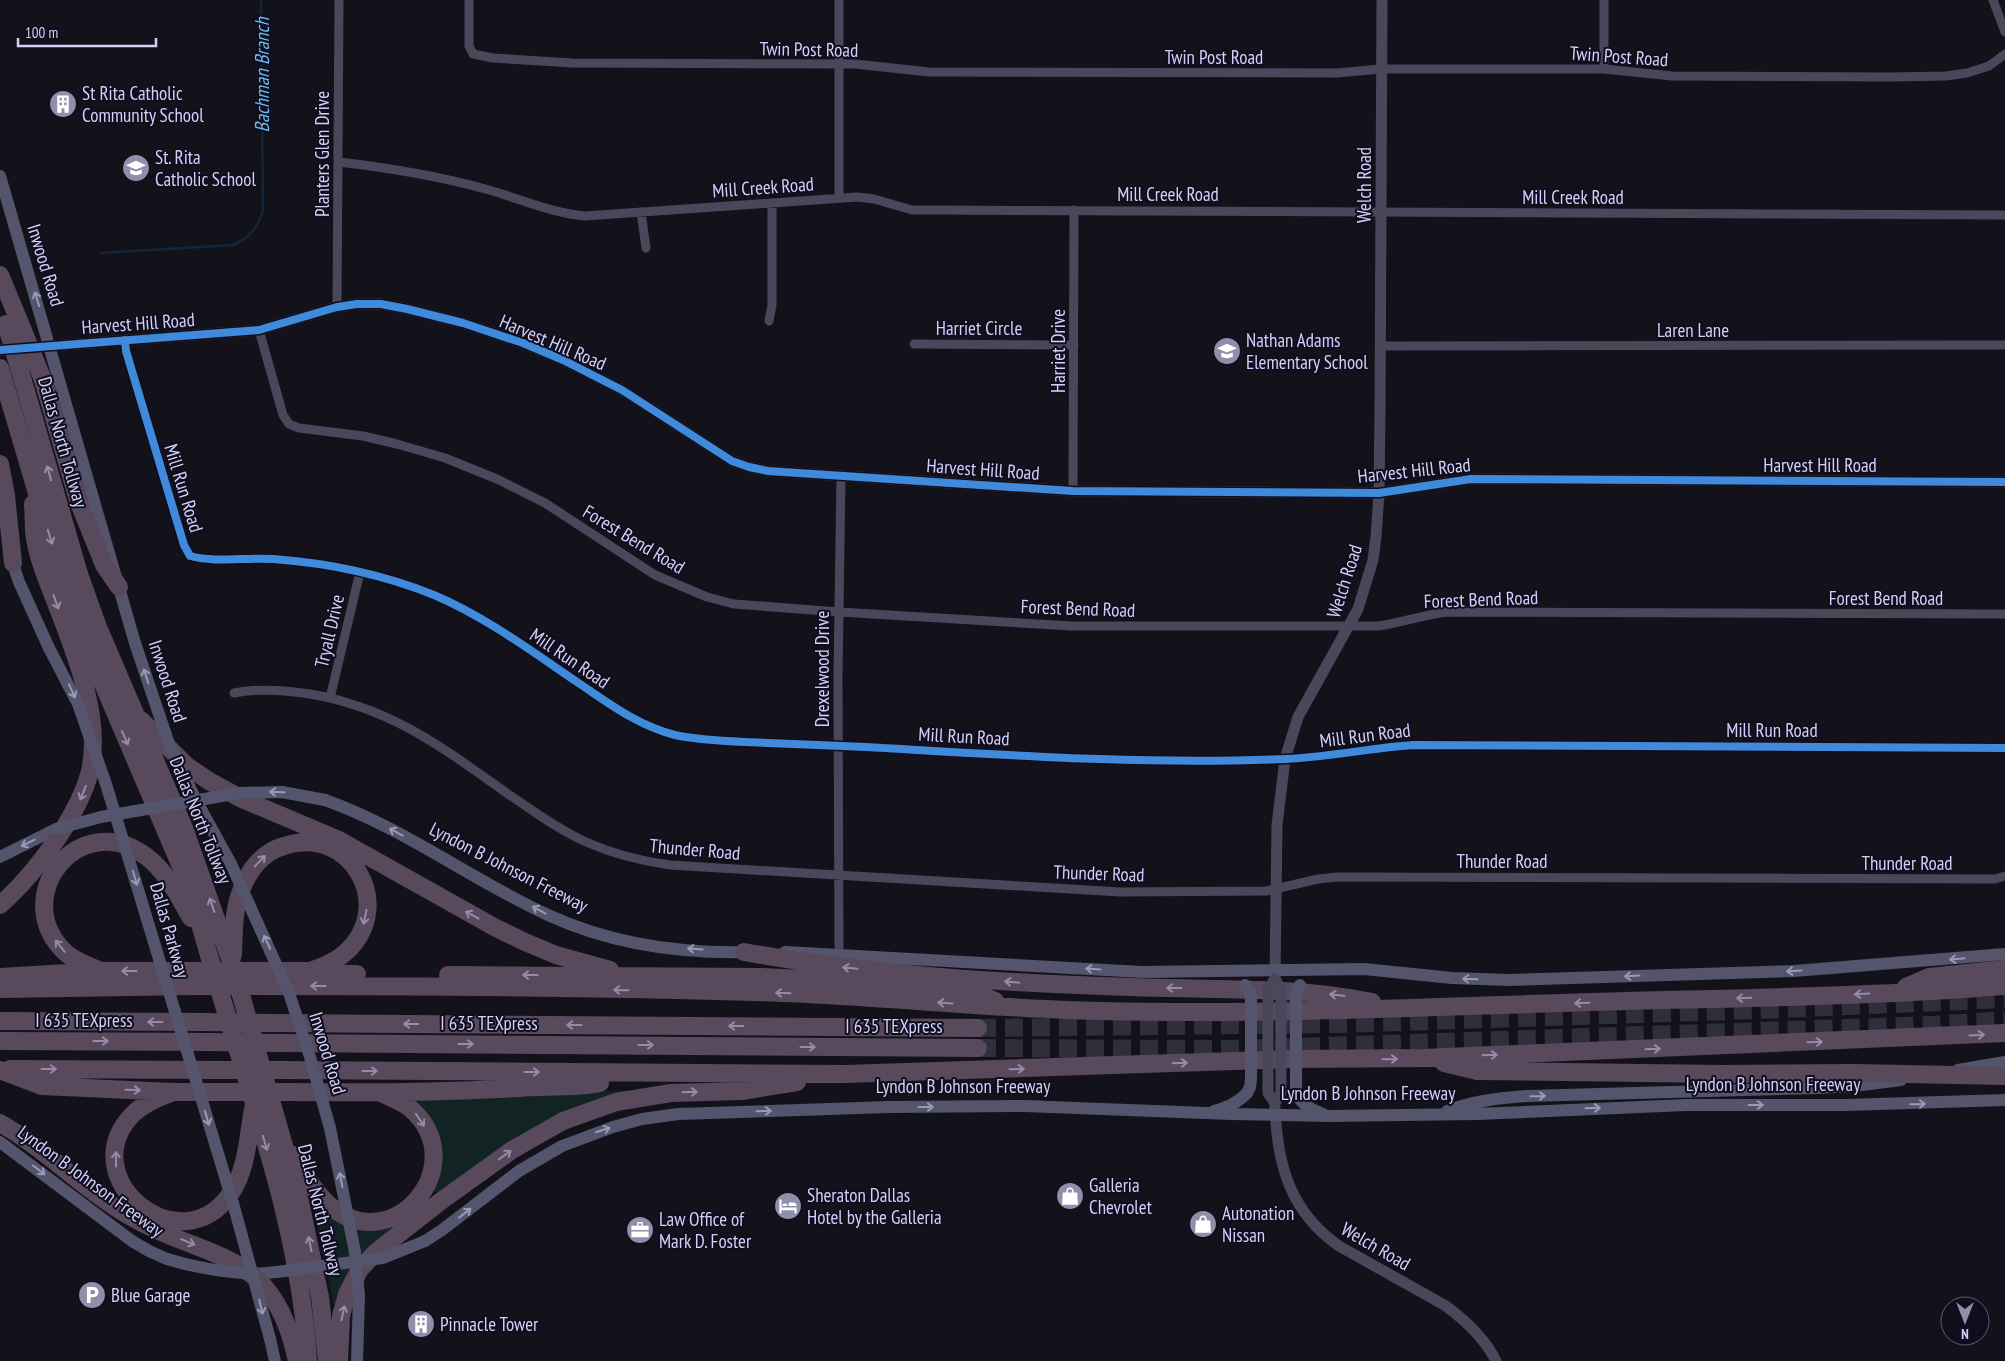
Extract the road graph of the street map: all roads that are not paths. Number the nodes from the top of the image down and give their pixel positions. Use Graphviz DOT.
graph roads {
  1 [pos="339,0"];
  2 [pos="470,0"];
  3 [pos="839,0"];
  4 [pos="1382,0"];
  5 [pos="1604,0"];
  6 [pos="1993,0"];
  7 [pos="2005,32"];
  8 [pos="2005,54"];
  9 [pos="840,64"];
  10 [pos="1382,69"];
  11 [pos="1604,69"];
  12 [pos="339,162"];
  13 [pos="0,176"];
  14 [pos="839,197"];
  15 [pos="772,203"];
  16 [pos="1074,210"];
  17 [pos="641,212"];
  18 [pos="1381,212"];
  19 [pos="2005,215"];
  20 [pos="646,248"];
  21 [pos="0,275"];
  22 [pos="0,305"];
  23 [pos="337,307"];
  24 [pos="770,321"];
  25 [pos="13,323"];
  26 [pos="259,330"];
  27 [pos="125,340"];
  28 [pos="914,344"];
  29 [pos="1074,344"];
  30 [pos="2005,345"];
  31 [pos="50,346"];
  32 [pos="1381,346"];
  33 [pos="0,350"];
  34 [pos="2,375"];
  35 [pos="0,464"];
  36 [pos="31,474"];
  37 [pos="841,475"];
  38 [pos="2005,482"];
  39 [pos="1073,491"];
  40 [pos="1379,493"];
  41 [pos="0,521"];
  42 [pos="13,564"];
  43 [pos="360,572"];
  44 [pos="119,587"];
  45 [pos="839,612"];
  46 [pos="2005,614"];
  47 [pos="1348,627"];
  48 [pos="234,693"];
  49 [pos="330,698"];
  50 [pos="135,714"];
  51 [pos="838,746"];
  52 [pos="2005,748"];
  53 [pos="1285,759"];
  54 [pos="197,802"];
  55 [pos="116,815"];
  56 [pos="0,857"];
  57 [pos="839,876"];
  58 [pos="2005,876"];
  59 [pos="1276,888"];
  60 [pos="0,905"];
  61 [pos="203,937"];
  62 [pos="744,952"];
  63 [pos="839,954"];
  64 [pos="2005,954"];
  65 [pos="233,967"];
  66 [pos="1337,969"];
  67 [pos="2005,969"];
  68 [pos="101,971"];
  69 [pos="310,971"];
  70 [pos="1231,972"];
  71 [pos="1276,974"];
  72 [pos="632,975"];
  73 [pos="0,978"];
  74 [pos="193,978"];
  75 [pos="257,978"];
  76 [pos="2005,986"];
  77 [pos="0,989"];
  78 [pos="1896,992"];
  79 [pos="1012,1008"];
  80 [pos="1402,1008"];
  81 [pos="0,1021"];
  82 [pos="978,1028"];
  83 [pos="2005,1033"];
  84 [pos="0,1041"];
  85 [pos="978,1048"];
  86 [pos="1424,1058"];
  87 [pos="2005,1062"];
  88 [pos="0,1069"];
  89 [pos="639,1073"];
  90 [pos="846,1074"];
  91 [pos="2005,1076"];
  92 [pos="173,1092"];
  93 [pos="381,1093"];
  94 [pos="2005,1100"];
  95 [pos="254,1104"];
  96 [pos="1275,1109"];
  97 [pos="1202,1113"];
  98 [pos="1440,1114"];
  99 [pos="1328,1116"];
  100 [pos="0,1123"];
  101 [pos="281,1136"];
  102 [pos="0,1142"];
  103 [pos="357,1263"];
  104 [pos="253,1274"];
  105 [pos="357,1355"];
  106 [pos="275,1361"];
  107 [pos="297,1361"];
  108 [pos="308,1361"];
  109 [pos="326,1361"];
  110 [pos="339,1361"];
  111 [pos="1496,1361"];
  1 -- 12 [label="street, Planters Glen Drive"];
  2 -- 9 [label="street, Twin Post Road"];
  3 -- 9 [label="street"];
  4 -- 10 [label="street, Welch Road"];
  5 -- 11 [label="street"];
  6 -- 7 [label="street"];
  8 -- 11 [label="street, Twin Post Road"];
  9 -- 10 [label="street, Twin Post Road"];
  9 -- 14 [label="street"];
  10 -- 11 [label="street, Twin Post Road"];
  10 -- 18 [label="street, Welch Road"];
  12 -- 17 [label="street, Mill Creek Road"];
  12 -- 23 [label="street, Planters Glen Drive"];
  31 -- 13 [label="main road, Inwood Road, one-way"];
  14 -- 15 [label="street, Mill Creek Road"];
  14 -- 16 [label="street, Mill Creek Road"];
  15 -- 17 [label="street, Mill Creek Road"];
  15 -- 24 [label="street"];
  16 -- 18 [label="street, Mill Creek Road"];
  16 -- 29 [label="street, Harriet Drive"];
  17 -- 20 [label="street"];
  18 -- 19 [label="street, Mill Creek Road"];
  18 -- 32 [label="street, Welch Road"];
  21 -- 25 [label="highway"];
  22 -- 25 [label="highway, Dallas North Tollway"];
  23 -- 26 [label="street, Harvest Hill Road"];
  23 -- 37 [label="street, Harvest Hill Road"];
  25 -- 44 [label="highway, bridge"];
  50 -- 25 [label="highway, Dallas North Tollway, one-way, bridge"];
  26 -- 27 [label="street, Harvest Hill Road"];
  26 -- 45 [label="street, Forest Bend Road"];
  27 -- 31 [label="street, Harvest Hill Road"];
  27 -- 43 [label="street, Mill Run Road"];
  28 -- 29 [label="street, Harriet Circle"];
  29 -- 39 [label="street, Harriet Drive"];
  30 -- 32 [label="street, Laren Lane"];
  31 -- 33 [label="street, Harvest Hill Road"];
  31 -- 44 [label="main road, Inwood Road"];
  32 -- 40 [label="street, Welch Road"];
  34 -- 36 [label="highway, Dallas North Tollway"];
  35 -- 42 [label="highway"];
  36 -- 60 [label="highway, one-way"];
  36 -- 61 [label="highway, Dallas North Tollway, one-way"];
  37 -- 39 [label="street, Harvest Hill Road"];
  37 -- 45 [label="street, Drexelwood Drive"];
  38 -- 40 [label="street, Harvest Hill Road"];
  39 -- 40 [label="street, Harvest Hill Road"];
  40 -- 47 [label="street, Welch Road"];
  41 -- 42 [label="main road, Dallas Parkway"];
  42 -- 55 [label="main road, Dallas Parkway, one-way, bridge"];
  43 -- 49 [label="street, Tryall Drive"];
  43 -- 51 [label="street, Mill Run Road"];
  54 -- 44 [label="main road, Inwood Road, one-way, bridge"];
  45 -- 47 [label="street, Forest Bend Road"];
  45 -- 51 [label="street, Drexelwood Drive"];
  46 -- 47 [label="street, Forest Bend Road"];
  47 -- 53 [label="street, Welch Road"];
  48 -- 49 [label="street, Thunder Road"];
  49 -- 57 [label="street, Thunder Road"];
  65 -- 50 [label="highway, Dallas North Tollway, one-way"];
  72 -- 50 [label="highway, one-way"];
  51 -- 53 [label="street, Mill Run Road"];
  51 -- 57 [label="street, Drexelwood Drive"];
  52 -- 53 [label="street, Mill Run Road"];
  53 -- 59 [label="street, Welch Road"];
  54 -- 55 [label="main road, Lyndon B Johnson Freeway, bridge"];
  62 -- 54 [label="main road, Lyndon B Johnson Freeway, one-way, bridge"];
  103 -- 54 [label="main road, Inwood Road, one-way, bridge"];
  55 -- 56 [label="main road, Lyndon B Johnson Freeway, one-way, bridge"];
  55 -- 104 [label="main road, Dallas Parkway, one-way, bridge"];
  57 -- 59 [label="street, Thunder Road"];
  57 -- 63 [label="street, Drexelwood Drive"];
  58 -- 59 [label="street, Thunder Road"];
  59 -- 71 [label="street, Welch Road"];
  68 -- 61 [label="highway, one-way"];
  61 -- 95 [label="highway, Dallas North Tollway"];
  62 -- 63 [label="main road, Lyndon B Johnson Freeway"];
  80 -- 62 [label="highway, one-way"];
  70 -- 63 [label="main road, Lyndon B Johnson Freeway, one-way"];
  64 -- 66 [label="main road, Lyndon B Johnson Freeway, one-way"];
  65 -- 69 [label="highway, one-way"];
  65 -- 101 [label="highway, Dallas North Tollway"];
  66 -- 71 [label="main road, Lyndon B Johnson Freeway"];
  66 -- 99 [label="main road, bridge"];
  67 -- 78 [label="highway"];
  68 -- 73 [label="highway"];
  74 -- 68 [label="highway, one-way"];
  72 -- 69 [label="highway, one-way"];
  69 -- 75 [label="highway"];
  70 -- 71 [label="main road, Lyndon B Johnson Freeway"];
  70 -- 97 [label="main road, bridge"];
  71 -- 96 [label="street, Welch Road, bridge"];
  72 -- 79 [label="highway"];
  74 -- 75 [label="highway, bridge"];
  74 -- 77 [label="highway"];
  79 -- 75 [label="highway, one-way"];
  76 -- 78 [label="highway"];
  78 -- 80 [label="highway, one-way"];
  79 -- 80 [label="highway"];
  82 -- 81 [label="highway, I 635 TEXpress, one-way, bridge"];
  86 -- 83 [label="highway, Lyndon B Johnson Freeway, one-way"];
  84 -- 85 [label="highway, I 635 TEXpress, one-way, bridge"];
  90 -- 86 [label="highway, Lyndon B Johnson Freeway, one-way"];
  86 -- 91 [label="highway, bridge"];
  98 -- 87 [label="main road, one-way"];
  88 -- 89 [label="highway, Lyndon B Johnson Freeway, one-way, bridge"];
  88 -- 92 [label="highway, one-way"];
  89 -- 90 [label="highway, Lyndon B Johnson Freeway"];
  89 -- 93 [label="highway"];
  110 -- 90 [label="highway, one-way"];
  92 -- 93 [label="highway, bridge"];
  95 -- 92 [label="highway, one-way"];
  93 -- 101 [label="highway, one-way"];
  98 -- 94 [label="main road, Lyndon B Johnson Freeway, one-way"];
  95 -- 108 [label="highway, Dallas North Tollway, one-way"];
  96 -- 97 [label="main road, Lyndon B Johnson Freeway"];
  96 -- 99 [label="main road, Lyndon B Johnson Freeway"];
  96 -- 111 [label="street, Welch Road"];
  103 -- 97 [label="main road, Lyndon B Johnson Freeway, one-way, bridge"];
  98 -- 99 [label="main road, Lyndon B Johnson Freeway"];
  100 -- 107 [label="highway, one-way"];
  109 -- 101 [label="highway, Dallas North Tollway, one-way"];
  102 -- 104 [label="main road, Lyndon B Johnson Freeway, one-way, bridge"];
  103 -- 104 [label="main road, Lyndon B Johnson Freeway, bridge"];
  103 -- 105 [label="main road, Inwood Road, bridge"];
  104 -- 106 [label="main road, Dallas Parkway, one-way, bridge"];
}
